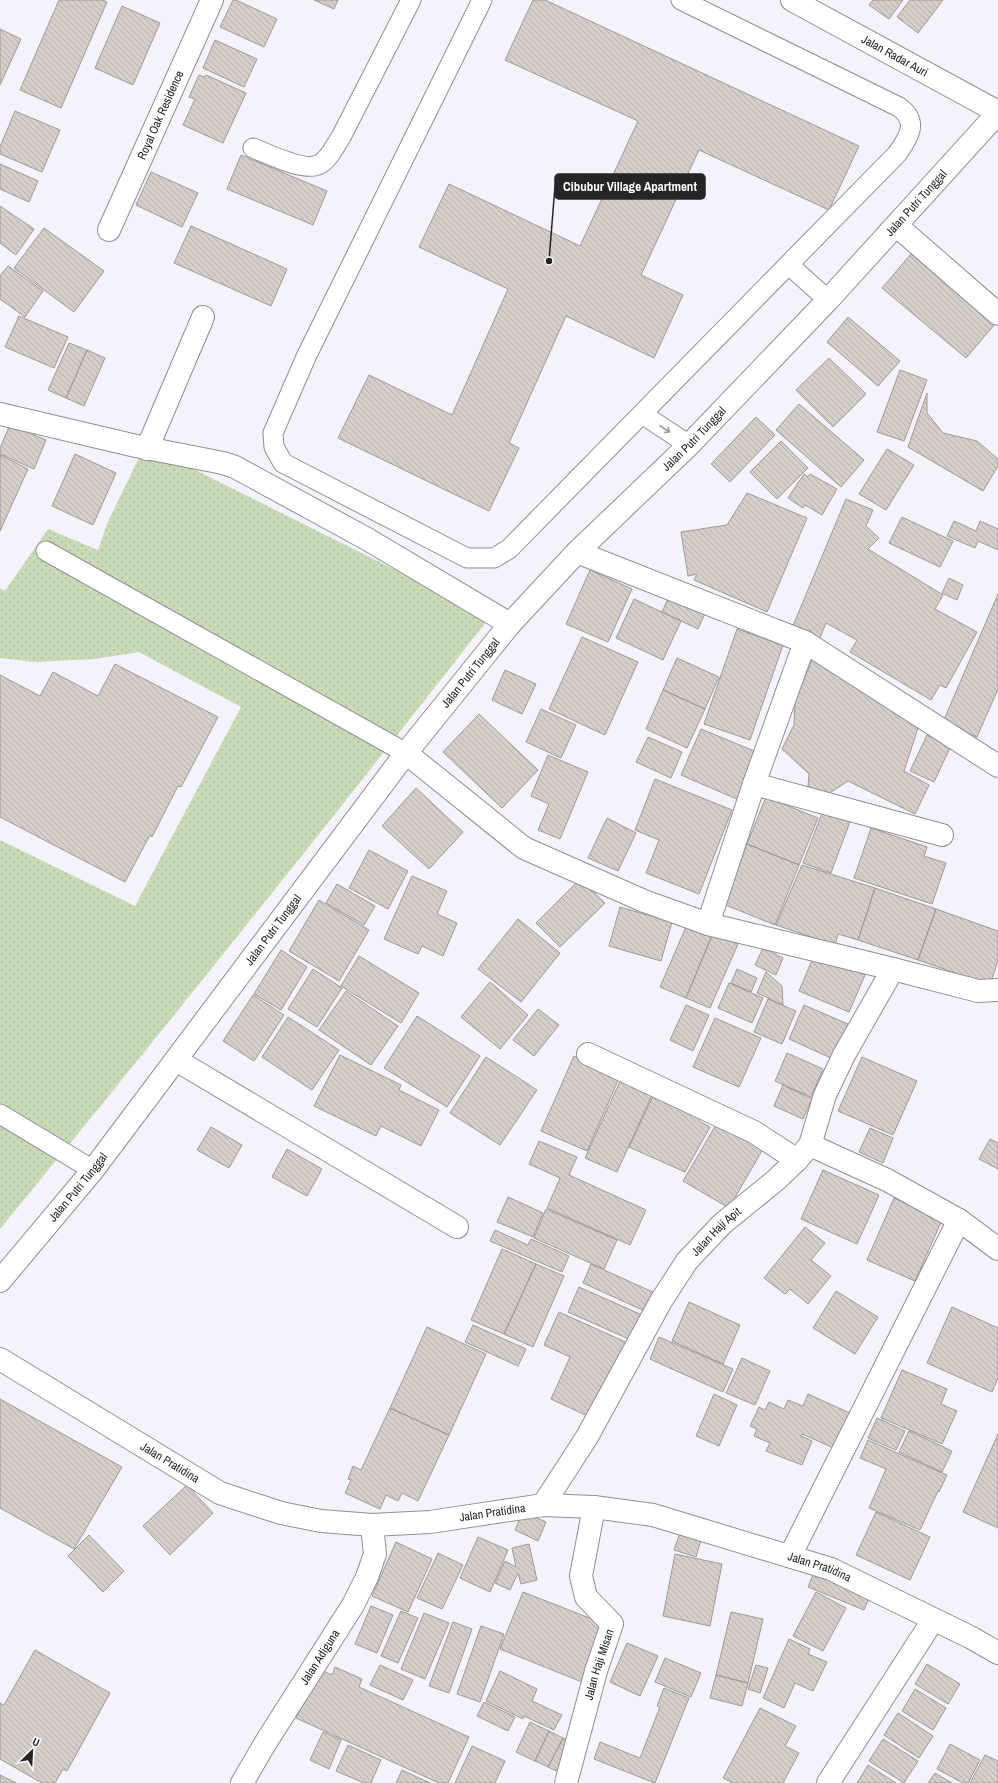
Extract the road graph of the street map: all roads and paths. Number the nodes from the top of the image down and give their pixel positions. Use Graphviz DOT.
graph roads {
  1 [pos="212,0"];
  2 [pos="411,0"];
  3 [pos="482,0"];
  4 [pos="681,0"];
  5 [pos="792,0"];
  6 [pos="998,112"];
  7 [pos="253,148"];
  8 [pos="897,226"];
  9 [pos="109,230"];
  10 [pos="789,265"];
  11 [pos="828,300"];
  12 [pos="998,314"];
  13 [pos="203,317"];
  14 [pos="0,414"];
  15 [pos="642,414"];
  16 [pos="689,445"];
  17 [pos="147,449"];
  18 [pos="46,551"];
  19 [pos="577,552"];
  20 [pos="510,624"];
  21 [pos="805,642"];
  22 [pos="406,753"];
  23 [pos="998,766"];
  24 [pos="754,784"];
  25 [pos="942,835"];
  26 [pos="708,924"];
  27 [pos="893,969"];
  28 [pos="998,990"];
  29 [pos="588,1054"];
  30 [pos="176,1060"];
  31 [pos="0,1114"];
  32 [pos="803,1153"];
  33 [pos="94,1170"];
  34 [pos="959,1220"];
  35 [pos="457,1227"];
  36 [pos="998,1250"];
  37 [pos="0,1281"];
  38 [pos="0,1359"];
  39 [pos="543,1504"];
  40 [pos="594,1507"];
  41 [pos="372,1525"];
  42 [pos="790,1556"];
  43 [pos="933,1620"];
  44 [pos="998,1653"];
  45 [pos="242,1783"];
  46 [pos="566,1783"];
  47 [pos="828,1783"];
  1 -- 9 [label="street, Royal Oak Residence"];
  2 -- 7 [label="lane"];
  3 -- 15 [label="lane"];
  4 -- 10 [label="lane"];
  5 -- 6 [label="street, Jalan Radar Auri"];
  6 -- 8 [label="street, Jalan Putri Tunggal"];
  8 -- 11 [label="street, Jalan Putri Tunggal"];
  8 -- 12 [label="street"];
  10 -- 11 [label="lane"];
  10 -- 15 [label="lane"];
  11 -- 16 [label="street, Jalan Putri Tunggal"];
  13 -- 17 [label="street"];
  14 -- 17 [label="street"];
  15 -- 16 [label="lane, one-way"];
  16 -- 19 [label="street, Jalan Putri Tunggal"];
  17 -- 20 [label="street"];
  18 -- 22 [label="lane"];
  19 -- 20 [label="street, Jalan Putri Tunggal"];
  19 -- 21 [label="street"];
  20 -- 22 [label="street, Jalan Putri Tunggal"];
  21 -- 23 [label="street"];
  21 -- 24 [label="street"];
  22 -- 26 [label="street"];
  22 -- 30 [label="street, Jalan Putri Tunggal"];
  24 -- 25 [label="street"];
  24 -- 26 [label="street"];
  26 -- 27 [label="street"];
  27 -- 28 [label="street"];
  27 -- 32 [label="street, Jalan Haji Apit"];
  29 -- 32 [label="street"];
  30 -- 33 [label="street, Jalan Putri Tunggal"];
  30 -- 35 [label="street"];
  31 -- 33 [label="lane"];
  32 -- 34 [label="street"];
  32 -- 39 [label="street, Jalan Haji Apit"];
  33 -- 37 [label="street, Jalan Putri Tunggal"];
  34 -- 36 [label="street"];
  34 -- 42 [label="street"];
  38 -- 41 [label="street, Jalan Pratidina"];
  39 -- 40 [label="street, Jalan Pratidina"];
  39 -- 41 [label="street, Jalan Pratidina"];
  40 -- 42 [label="street, Jalan Pratidina"];
  40 -- 46 [label="street, Jalan Haji Misan"];
  41 -- 45 [label="street, Jalan Adiguna"];
  42 -- 43 [label="street, Jalan Pratidina"];
  43 -- 44 [label="street, Jalan Pratidina"];
  43 -- 47 [label="street"];
}
